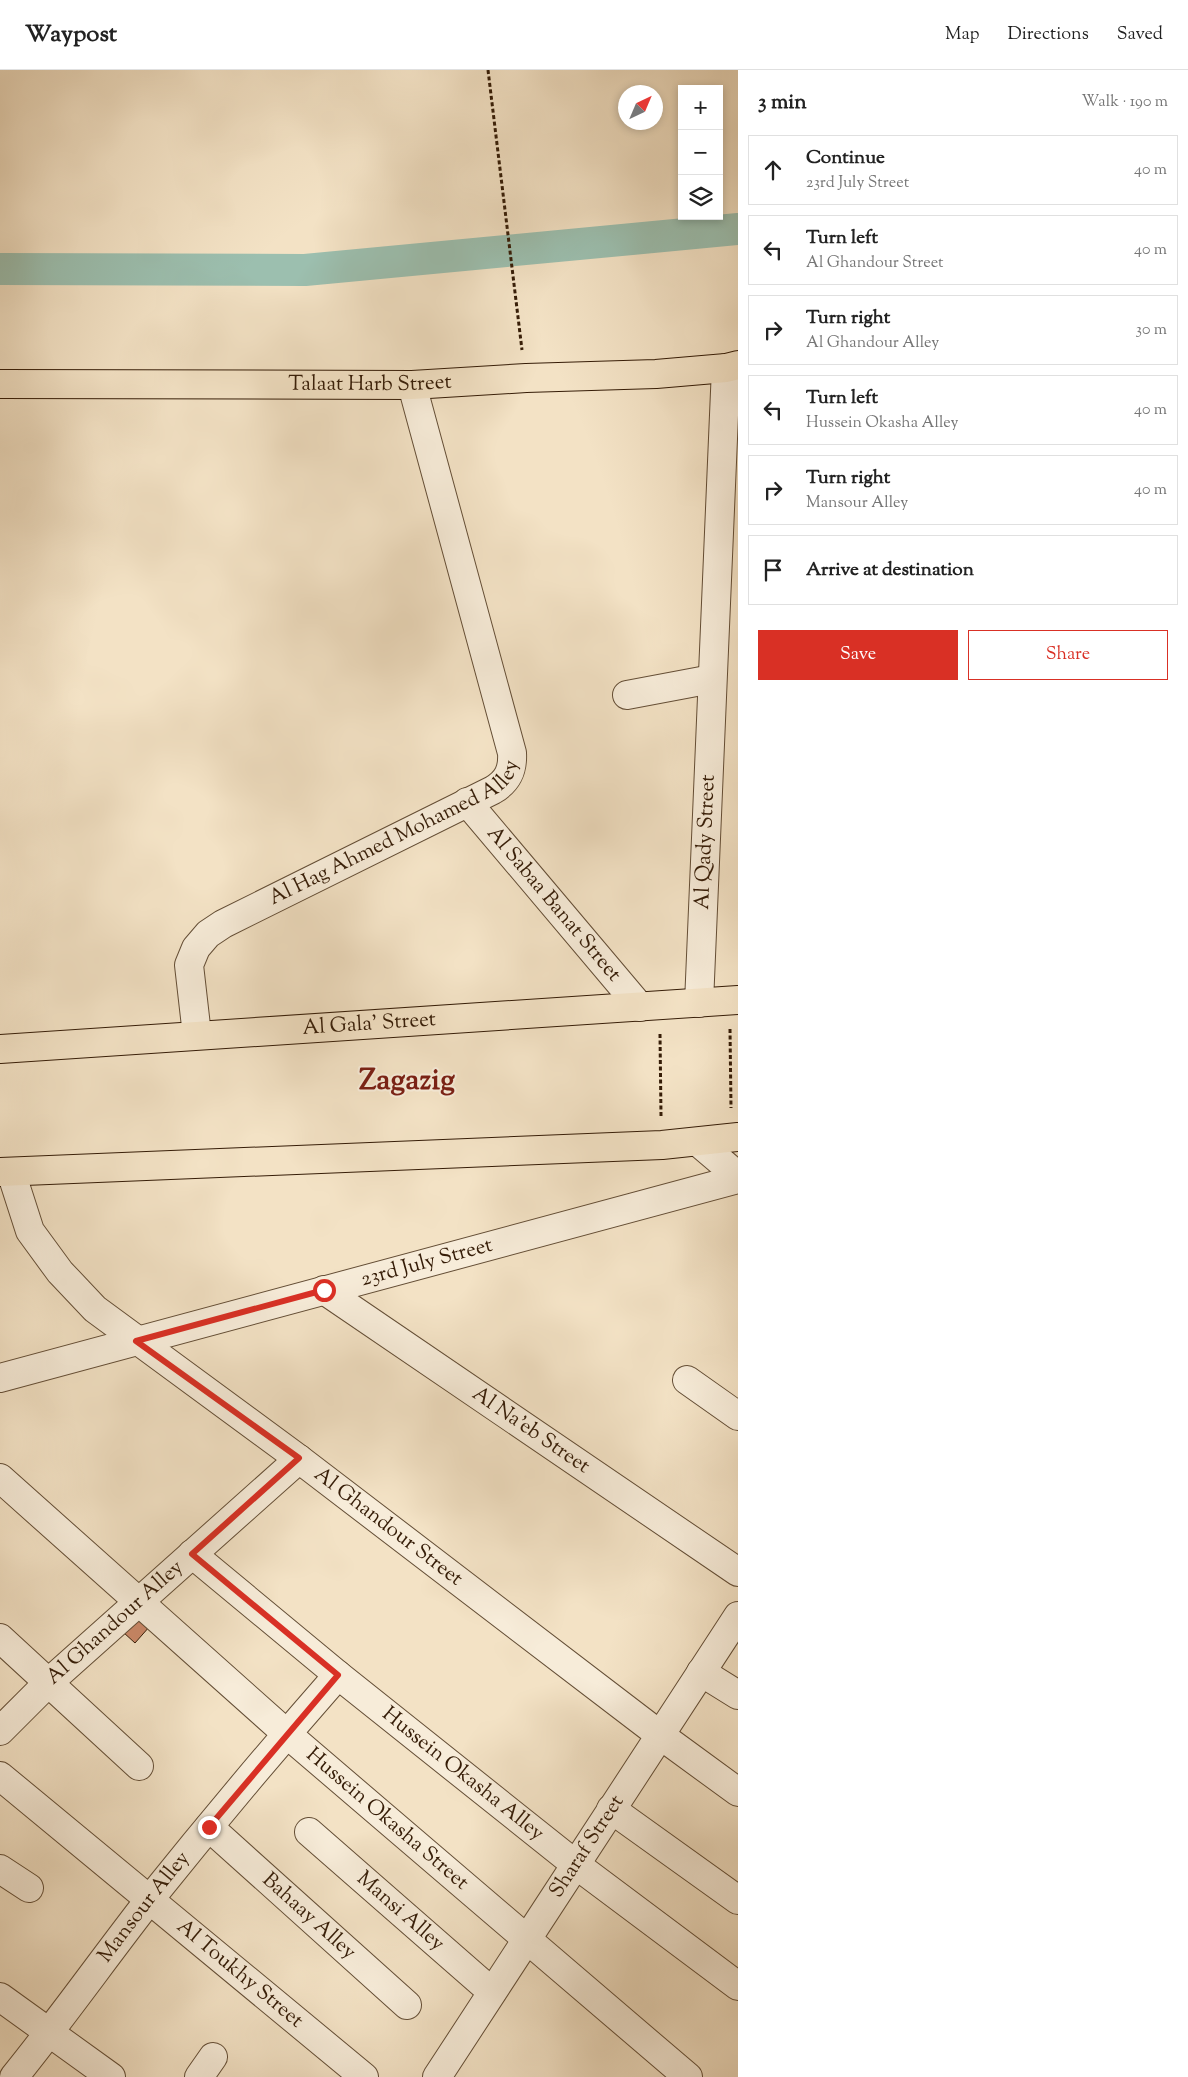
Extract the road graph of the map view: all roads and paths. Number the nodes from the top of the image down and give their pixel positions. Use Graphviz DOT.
graph roads {
  1 [pos="488,70"];
  2 [pos="523,355"];
  3 [pos="732,366"];
  4 [pos="0,384"];
  5 [pos="412,385"];
  6 [pos="712,680"];
  7 [pos="627,695"];
  8 [pos="468,802"];
  9 [pos="734,1001"];
  10 [pos="699,1003"];
  11 [pos="650,1007"];
  12 [pos="197,1035"];
  13 [pos="0,1049"];
  14 [pos="735,1138"];
  15 [pos="698,1142"];
  16 [pos="662,1145"];
  17 [pos="5,1172"];
  18 [pos="738,1178"];
  19 [pos="324,1290"];
  20 [pos="136,1341"];
  21 [pos="0,1378"];
  22 [pos="686,1380"];
  23 [pos="738,1416"];
  24 [pos="299,1458"];
  25 [pos="5,1487"];
  26 [pos="192,1554"];
  27 [pos="738,1572"];
  28 [pos="139,1601"];
  29 [pos="738,1616"];
  30 [pos="0,1638"];
  31 [pos="701,1672"];
  32 [pos="338,1675"];
  33 [pos="48,1683"];
  34 [pos="738,1695"];
  35 [pos="0,1731"];
  36 [pos="287,1734"];
  37 [pos="660,1735"];
  38 [pos="139,1766"];
  39 [pos="0,1776"];
  40 [pos="738,1792"];
  41 [pos="611,1809"];
  42 [pos="209,1827"];
  43 [pos="309,1832"];
  44 [pos="575,1864"];
  45 [pos="0,1869"];
  46 [pos="29,1888"];
  47 [pos="149,1900"];
  48 [pos="738,1900"];
  49 [pos="527,1938"];
  50 [pos="738,1986"];
  51 [pos="492,1992"];
  52 [pos="0,1997"];
  53 [pos="407,2005"];
  54 [pos="50,2033"];
  55 [pos="14,2077"];
  56 [pos="110,2077"];
  57 [pos="364,2077"];
  58 [pos="437,2077"];
  59 [pos="688,2077"];
  1 -- 2 [label="path"];
  3 -- 5 [label="main road, Talaat Harb Street"];
  3 -- 6 [label="street, Al Qady Street"];
  4 -- 5 [label="main road, Talaat Harb Street"];
  5 -- 8 [label="street, Al Hag Ahmed Mohamed Alley"];
  6 -- 7 [label="street"];
  6 -- 10 [label="street, Al Qady Street"];
  8 -- 11 [label="street, Al Sabaa Banat Street"];
  8 -- 12 [label="street, Al Hag Ahmed Mohamed Alley"];
  9 -- 10 [label="main road, Al Gala' Street"];
  9 -- 14 [label="path"];
  10 -- 11 [label="main road, Al Gala' Street"];
  11 -- 12 [label="main road, Al Gala' Street"];
  11 -- 16 [label="path"];
  12 -- 13 [label="main road, Al Gala' Street"];
  14 -- 15 [label="main road"];
  15 -- 16 [label="main road"];
  15 -- 18 [label="street"];
  16 -- 17 [label="main road"];
  17 -- 20 [label="street, Al Ghandour Street"];
  18 -- 19 [label="street, 23rd July Street"];
  19 -- 20 [label="street, 23rd July Street"];
  19 -- 27 [label="street, Al Na'eb Street"];
  20 -- 21 [label="street, 23rd July Street"];
  20 -- 24 [label="street, Al Ghandour Street"];
  22 -- 23 [label="street"];
  24 -- 26 [label="street, Al Ghandour Alley"];
  24 -- 37 [label="street, Al Ghandour Street"];
  25 -- 28 [label="street, Hussein Okasha Street"];
  26 -- 28 [label="street, Al Ghandour Alley"];
  26 -- 32 [label="street, Hussein Okasha Alley"];
  28 -- 33 [label="street, Al Ghandour Alley"];
  28 -- 36 [label="street, Hussein Okasha Street"];
  29 -- 31 [label="street, Sharaf Street"];
  30 -- 33 [label="street"];
  31 -- 34 [label="street"];
  31 -- 37 [label="street, Sharaf Street"];
  32 -- 36 [label="street, Mansour Alley"];
  32 -- 44 [label="street, Hussein Okasha Alley"];
  33 -- 35 [label="street, Al Ghandour Alley"];
  33 -- 38 [label="street"];
  36 -- 42 [label="street, Mansour Alley"];
  36 -- 49 [label="street, Hussein Okasha Street"];
  37 -- 40 [label="street, Al Ghandour Street"];
  37 -- 41 [label="street, Sharaf Street"];
  39 -- 47 [label="street, Al Toukhy Street"];
  41 -- 44 [label="street, Sharaf Street"];
  41 -- 48 [label="street"];
  42 -- 47 [label="street, Mansour Alley"];
  42 -- 53 [label="street, Bahaay Alley"];
  43 -- 51 [label="street, Mansi Alley"];
  44 -- 49 [label="street, Sharaf Street"];
  44 -- 50 [label="street, Hussein Okasha Alley"];
  45 -- 46 [label="street"];
  47 -- 54 [label="street, Mansour Alley"];
  47 -- 57 [label="street, Al Toukhy Street"];
  49 -- 51 [label="street, Sharaf Street"];
  49 -- 59 [label="street, Hussein Okasha Street"];
  51 -- 58 [label="street, Sharaf Street"];
  52 -- 54 [label="street"];
  54 -- 55 [label="street, Mansour Alley"];
  54 -- 56 [label="street"];
}
